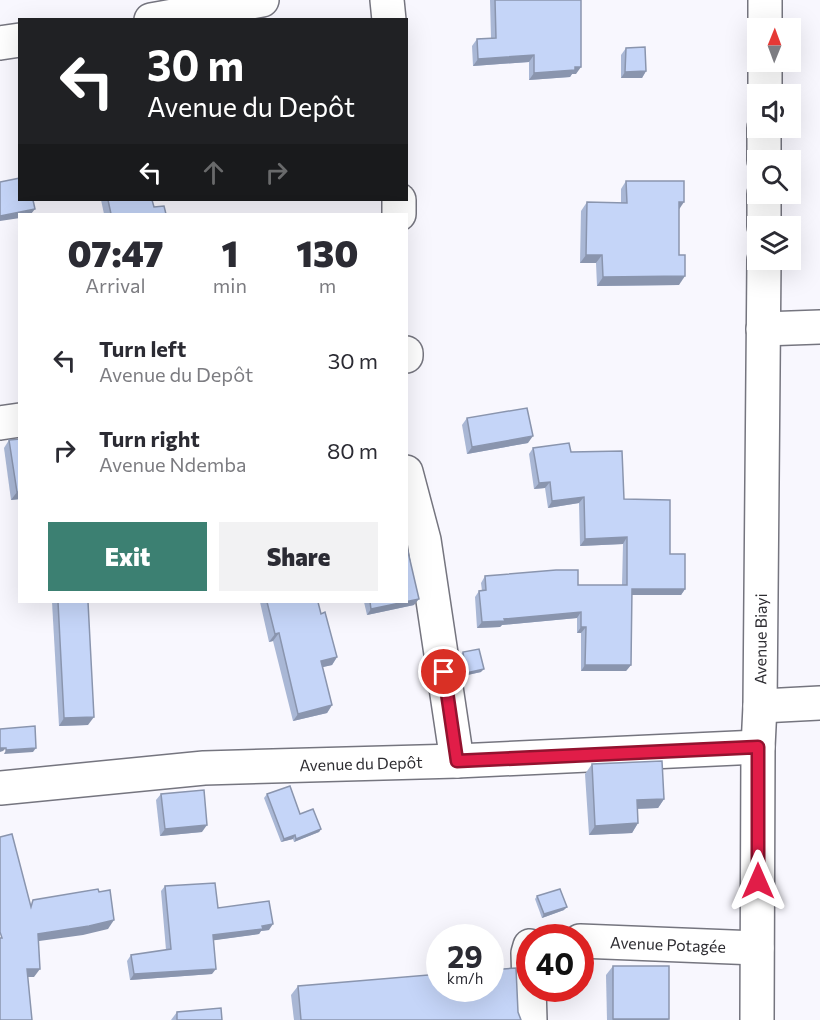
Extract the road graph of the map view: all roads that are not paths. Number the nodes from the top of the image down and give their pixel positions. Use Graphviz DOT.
graph roads {
  1 [pos="262,0"];
  2 [pos="387,0"];
  3 [pos="765,0"];
  4 [pos="162,18"];
  5 [pos="389,18"];
  6 [pos="765,18"];
  7 [pos="18,40"];
  8 [pos="0,43"];
  9 [pos="764,270"];
  10 [pos="820,327"];
  11 [pos="763,329"];
  12 [pos="18,420"];
  13 [pos="0,423"];
  14 [pos="408,480"];
  15 [pos="820,703"];
  16 [pos="760,706"];
  17 [pos="758,747"];
  18 [pos="457,761"];
  19 [pos="0,788"];
  20 [pos="594,941"];
  21 [pos="758,948"];
  22 [pos="529,1002"];
  23 [pos="530,1020"];
  24 [pos="757,1020"];
  1 -- 4 [label="street"];
  2 -- 5 [label="street"];
  3 -- 6 [label="street"];
  7 -- 8 [label="street"];
  9 -- 11 [label="street, Avenue Biayi"];
  10 -- 11 [label="street"];
  11 -- 16 [label="street, Avenue Biayi"];
  12 -- 13 [label="street"];
  14 -- 18 [label="street"];
  15 -- 16 [label="street"];
  16 -- 17 [label="street, Avenue Biayi"];
  17 -- 18 [label="street, Avenue du Depôt"];
  17 -- 21 [label="street, Avenue Biayi"];
  18 -- 19 [label="street, Avenue du Depôt"];
  20 -- 21 [label="street, Avenue Potagée"];
  21 -- 24 [label="street, Avenue Biayi"];
  22 -- 23 [label="street"];
}
